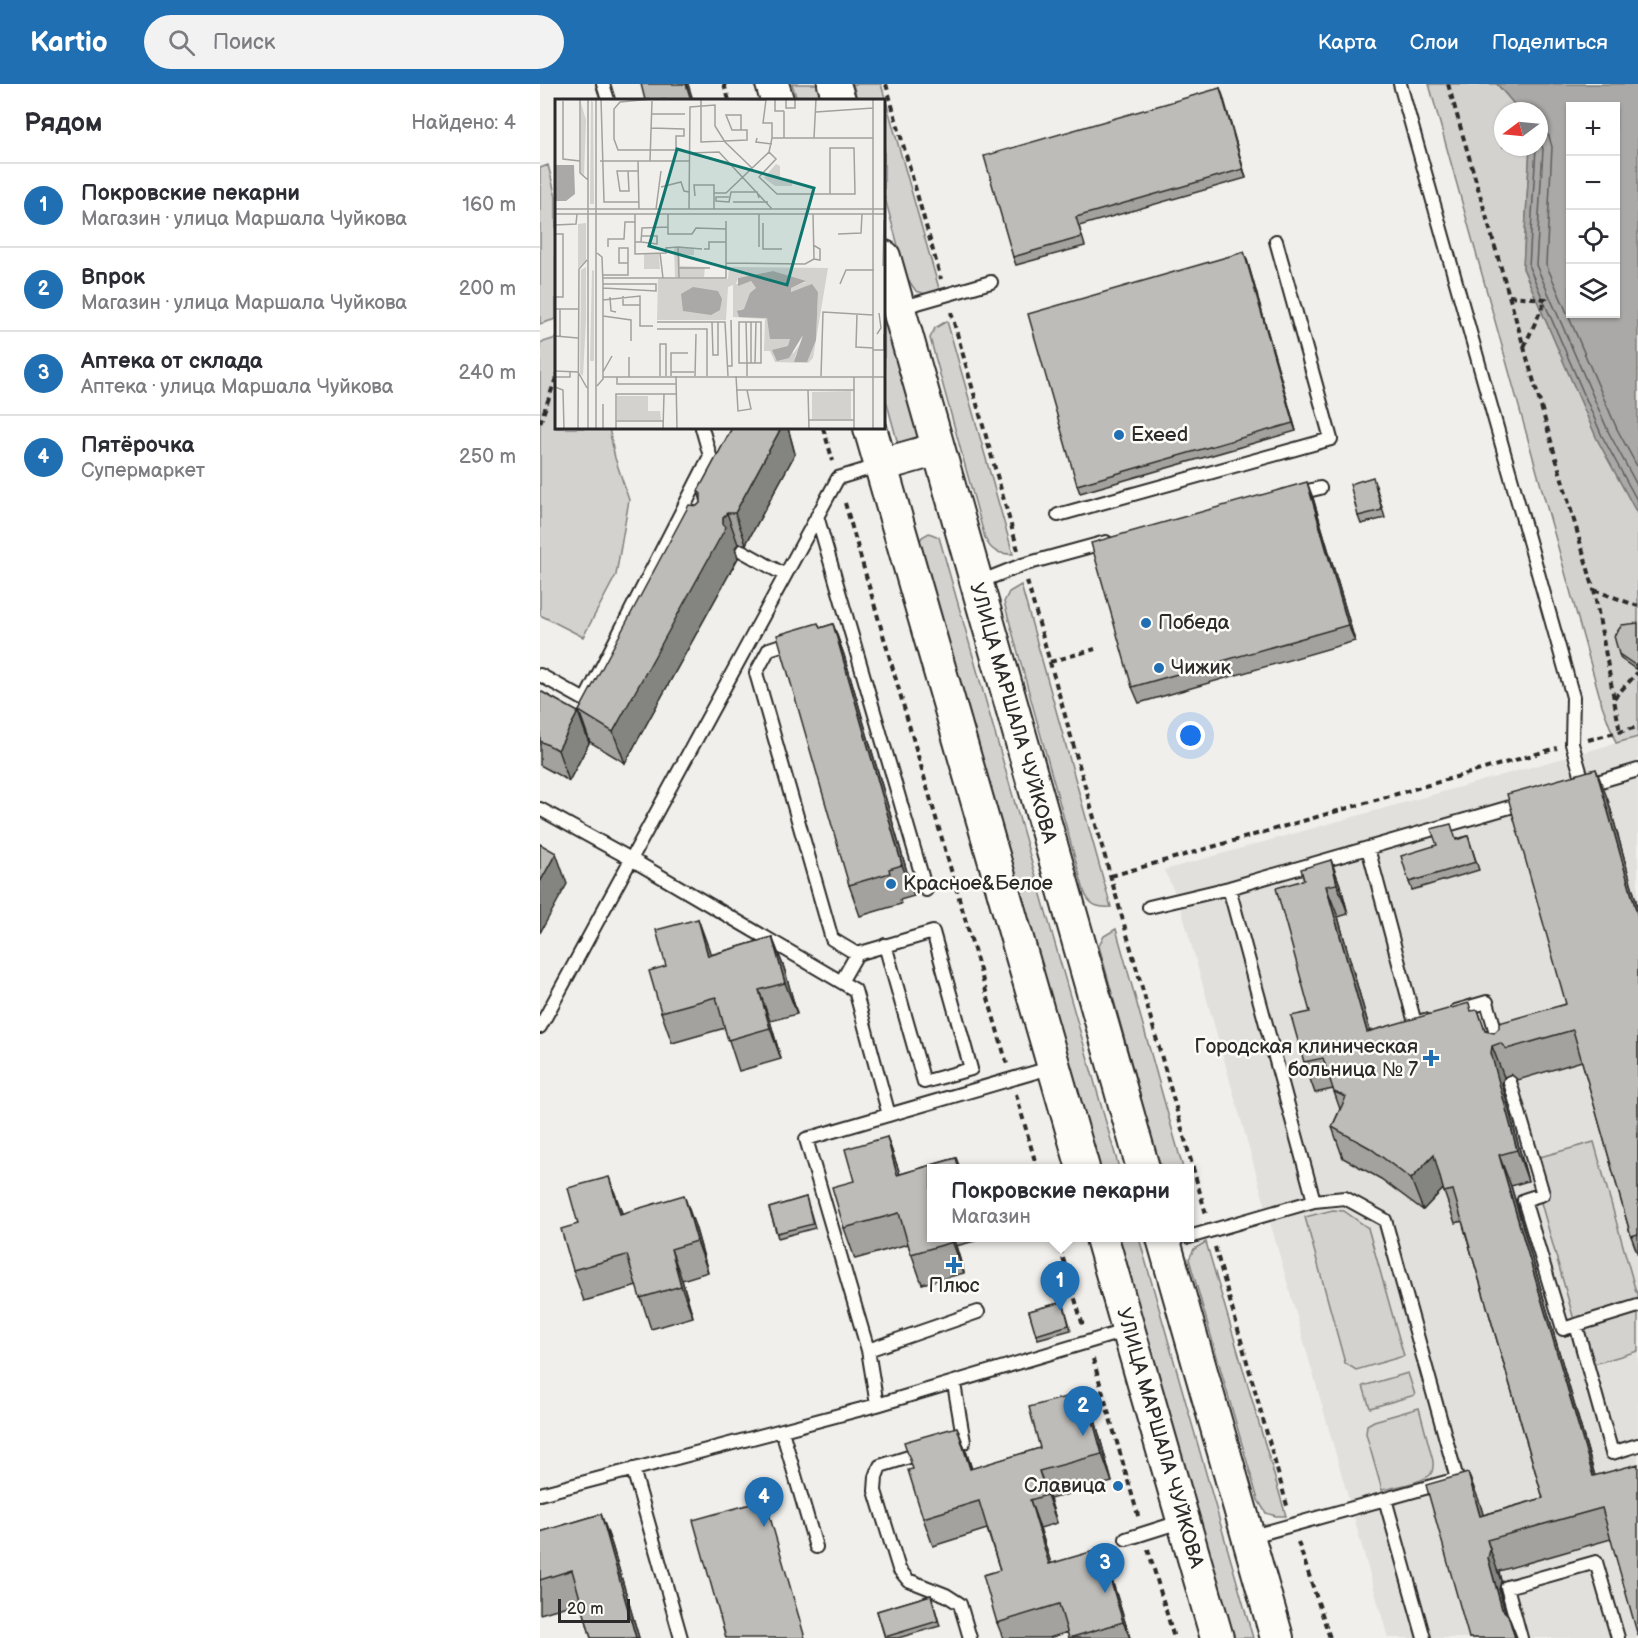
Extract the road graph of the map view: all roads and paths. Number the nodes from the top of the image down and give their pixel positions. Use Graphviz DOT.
graph roads {
  1 [pos="603,84"];
  2 [pos="724,84"];
  3 [pos="772,84"];
  4 [pos="834,84"];
  5 [pos="886,84"];
  6 [pos="1400,84"];
  7 [pos="1448,84"];
  8 [pos="608,99"];
  9 [pos="729,99"];
  10 [pos="777,99"];
  11 [pos="839,99"];
  12 [pos="1276,241"];
  13 [pos="885,261"];
  14 [pos="991,282"];
  15 [pos="946,295"];
  16 [pos="1509,296"];
  17 [pos="898,309"];
  18 [pos="1524,348"];
  19 [pos="555,381"];
  20 [pos="540,423"];
  21 [pos="702,429"];
  22 [pos="823,429"];
  23 [pos="870,429"];
  24 [pos="938,449"];
  25 [pos="881,465"];
  26 [pos="838,478"];
  27 [pos="1320,488"];
  28 [pos="1285,497"];
  29 [pos="1058,515"];
  30 [pos="817,516"];
  31 [pos="1114,540"];
  32 [pos="742,551"];
  33 [pos="1022,565"];
  34 [pos="785,575"];
  35 [pos="976,584"];
  36 [pos="1594,590"];
  37 [pos="1638,606"];
  38 [pos="807,636"];
  39 [pos="1095,649"];
  40 [pos="1050,662"];
  41 [pos="1638,672"];
  42 [pos="540,675"];
  43 [pos="1614,699"];
  44 [pos="1638,727"];
  45 [pos="1620,732"];
  46 [pos="1572,744"];
  47 [pos="1636,771"];
  48 [pos="1638,784"];
  49 [pos="1539,799"];
  50 [pos="540,809"];
  51 [pos="1368,848"];
  52 [pos="631,859"];
  53 [pos="1111,876"];
  54 [pos="1229,888"];
  55 [pos="927,891"];
  56 [pos="1149,907"];
  57 [pos="885,945"];
  58 [pos="857,954"];
  59 [pos="841,982"];
  60 [pos="540,1028"];
  61 [pos="1502,1056"];
  62 [pos="1054,1067"];
  63 [pos="1011,1079"];
  64 [pos="1510,1082"];
  65 [pos="890,1115"];
  66 [pos="1036,1164"];
  67 [pos="1082,1164"];
  68 [pos="1142,1164"];
  69 [pos="1192,1164"];
  70 [pos="1194,1171"];
  71 [pos="1314,1201"];
  72 [pos="1211,1231"];
  73 [pos="1194,1235"];
  74 [pos="1058,1242"];
  75 [pos="1103,1242"];
  76 [pos="1177,1242"];
  77 [pos="1638,1306"];
  78 [pos="978,1312"];
  79 [pos="1576,1325"];
  80 [pos="1129,1330"];
  81 [pos="1087,1341"];
  82 [pos="868,1350"];
  83 [pos="954,1384"];
  84 [pos="877,1405"];
  85 [pos="783,1431"];
  86 [pos="1638,1445"];
  87 [pos="633,1468"];
  88 [pos="540,1492"];
  89 [pos="1385,1499"];
  90 [pos="1184,1521"];
  91 [pos="1293,1525"];
  92 [pos="1143,1533"];
  93 [pos="1248,1537"];
  94 [pos="1126,1539"];
  95 [pos="816,1547"];
  96 [pos="681,1638"];
  97 [pos="970,1638"];
  98 [pos="1174,1638"];
  99 [pos="1217,1638"];
  100 [pos="1277,1638"];
  101 [pos="1330,1638"];
  102 [pos="1424,1638"];
  103 [pos="1521,1638"];
  104 [pos="1618,1638"];
  1 -- 8 [label="lane"];
  2 -- 9 [label="path"];
  3 -- 10 [label="main road"];
  4 -- 11 [label="main road"];
  5 -- 15 [label="path"];
  6 -- 46 [label="lane"];
  7 -- 16 [label="path"];
  12 -- 29 [label="lane"];
  13 -- 17 [label="main road, УЛИЦА МАРШАЛА ЧУЙКОВА"];
  14 -- 15 [label="lane"];
  15 -- 17 [label="lane"];
  15 -- 33 [label="path"];
  16 -- 18 [label="path"];
  16 -- 18 [label="path"];
  17 -- 24 [label="main road, УЛИЦА МАРШАЛА ЧУЙКОВА"];
  18 -- 36 [label="path"];
  19 -- 20 [label="path"];
  21 -- 42 [label="lane"];
  22 -- 26 [label="path"];
  23 -- 25 [label="main road"];
  24 -- 25 [label="main road"];
  24 -- 35 [label="main road, УЛИЦА МАРШАЛА ЧУЙКОВА"];
  25 -- 26 [label="lane"];
  25 -- 62 [label="main road"];
  26 -- 30 [label="lane"];
  26 -- 63 [label="path"];
  27 -- 28 [label="lane"];
  30 -- 34 [label="lane"];
  30 -- 55 [label="lane"];
  31 -- 33 [label="lane"];
  32 -- 34 [label="lane"];
  33 -- 35 [label="lane"];
  33 -- 40 [label="path"];
  34 -- 52 [label="lane"];
  35 -- 68 [label="main road, УЛИЦА МАРШАЛА ЧУЙКОВА"];
  36 -- 37 [label="path"];
  36 -- 43 [label="path"];
  38 -- 58 [label="lane"];
  39 -- 40 [label="path"];
  40 -- 53 [label="path"];
  41 -- 43 [label="path"];
  43 -- 45 [label="path"];
  44 -- 45 [label="path"];
  45 -- 46 [label="path"];
  46 -- 47 [label="lane"];
  46 -- 53 [label="path"];
  47 -- 48 [label="lane"];
  49 -- 51 [label="lane"];
  50 -- 52 [label="lane"];
  51 -- 54 [label="lane"];
  51 -- 61 [label="lane"];
  52 -- 59 [label="lane"];
  52 -- 60 [label="lane"];
  53 -- 69 [label="path"];
  54 -- 56 [label="lane"];
  54 -- 71 [label="lane"];
  57 -- 57 [label="lane"];
  57 -- 58 [label="lane"];
  58 -- 59 [label="lane"];
  59 -- 65 [label="lane"];
  62 -- 63 [label="lane"];
  62 -- 67 [label="main road"];
  63 -- 65 [label="lane"];
  63 -- 66 [label="path"];
  64 -- 79 [label="lane"];
  65 -- 82 [label="lane"];
  70 -- 72 [label="path"];
  71 -- 72 [label="lane"];
  71 -- 89 [label="lane"];
  72 -- 73 [label="lane"];
  72 -- 91 [label="path"];
  74 -- 81 [label="path"];
  75 -- 80 [label="main road, УЛИЦА МАРШАЛА ЧУЙКОВА"];
  76 -- 93 [label="main road"];
  77 -- 79 [label="lane"];
  78 -- 82 [label="lane"];
  79 -- 86 [label="lane"];
  80 -- 81 [label="lane"];
  80 -- 90 [label="main road, УЛИЦА МАРШАЛА ЧУЙКОВА"];
  81 -- 83 [label="lane"];
  81 -- 92 [label="path"];
  82 -- 84 [label="lane"];
  83 -- 84 [label="lane"];
  83 -- 97 [label="lane"];
  84 -- 85 [label="lane"];
  85 -- 87 [label="lane"];
  85 -- 95 [label="lane"];
  87 -- 88 [label="lane"];
  87 -- 96 [label="lane"];
  89 -- 91 [label="lane"];
  89 -- 102 [label="lane"];
  90 -- 92 [label="lane"];
  90 -- 99 [label="main road, УЛИЦА МАРШАЛА ЧУЙКОВА"];
  91 -- 93 [label="lane"];
  91 -- 101 [label="path"];
  92 -- 94 [label="lane"];
  92 -- 98 [label="path"];
  93 -- 100 [label="main road"];
  103 -- 104 [label="lane"];
}
